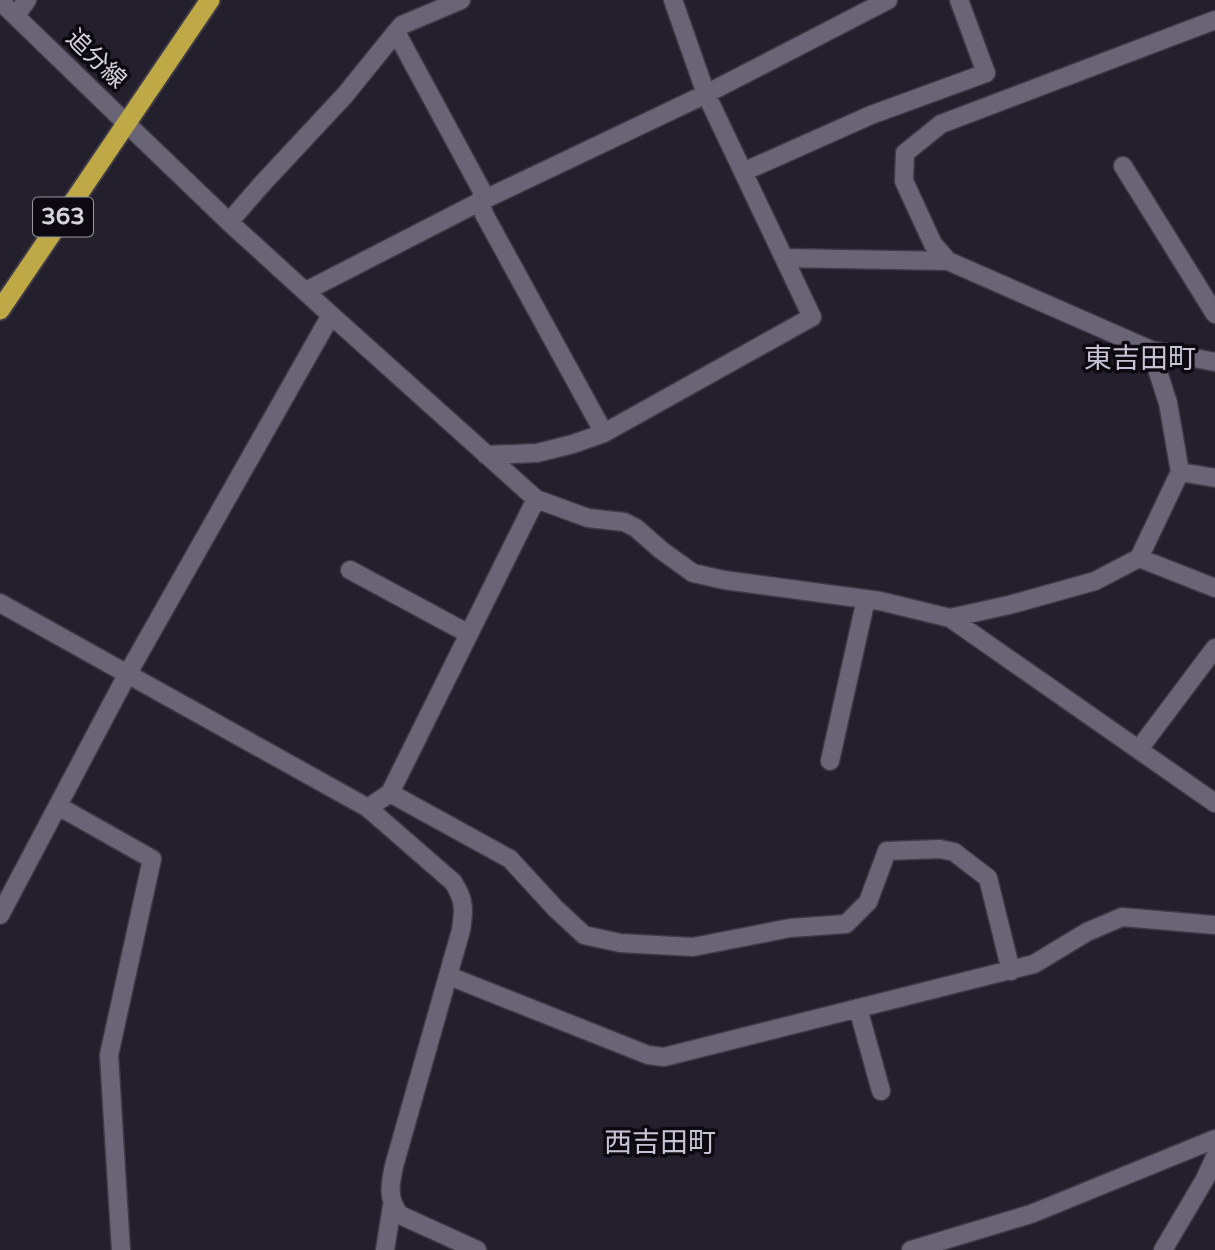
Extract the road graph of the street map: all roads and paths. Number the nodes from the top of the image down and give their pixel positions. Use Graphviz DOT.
graph roads {
  1 [pos="27,0"];
  2 [pos="210,0"];
  3 [pos="461,0"];
  4 [pos="673,0"];
  5 [pos="888,0"];
  6 [pos="959,0"];
  7 [pos="0,1"];
  8 [pos="16,15"];
  9 [pos="1215,20"];
  10 [pos="396,32"];
  11 [pos="706,94"];
  12 [pos="127,124"];
  13 [pos="1123,166"];
  14 [pos="743,172"];
  15 [pos="481,201"];
  16 [pos="229,222"];
  17 [pos="785,258"];
  18 [pos="948,261"];
  19 [pos="306,291"];
  20 [pos="0,310"];
  21 [pos="1215,314"];
  22 [pos="331,315"];
  23 [pos="1151,351"];
  24 [pos="1215,362"];
  25 [pos="604,433"];
  26 [pos="486,455"];
  27 [pos="1180,472"];
  28 [pos="1215,478"];
  29 [pos="536,499"];
  30 [pos="1139,558"];
  31 [pos="350,570"];
  32 [pos="1215,588"];
  33 [pos="866,599"];
  34 [pos="0,603"];
  35 [pos="950,618"];
  36 [pos="469,634"];
  37 [pos="1215,648"];
  38 [pos="127,674"];
  39 [pos="1139,749"];
  40 [pos="830,761"];
  41 [pos="390,793"];
  42 [pos="1215,803"];
  43 [pos="58,806"];
  44 [pos="368,808"];
  45 [pos="0,915"];
  46 [pos="1215,925"];
  47 [pos="1011,971"];
  48 [pos="449,976"];
  49 [pos="858,1008"];
  50 [pos="881,1091"];
  51 [pos="1215,1139"];
  52 [pos="1215,1157"];
  53 [pos="392,1206"];
  54 [pos="121,1250"];
  55 [pos="385,1250"];
  56 [pos="477,1250"];
  57 [pos="911,1250"];
  58 [pos="1163,1250"];
  1 -- 8 [label="street"];
  2 -- 12 [label="highway, 363"];
  3 -- 10 [label="street"];
  4 -- 11 [label="street"];
  5 -- 11 [label="street"];
  6 -- 14 [label="street"];
  7 -- 8 [label="street, 追分線"];
  8 -- 12 [label="street, 追分線"];
  9 -- 18 [label="street"];
  10 -- 15 [label="street"];
  10 -- 16 [label="street"];
  11 -- 14 [label="street"];
  11 -- 15 [label="street"];
  12 -- 16 [label="street, 追分線"];
  12 -- 20 [label="highway, 363"];
  13 -- 21 [label="street"];
  14 -- 17 [label="street"];
  15 -- 19 [label="street"];
  15 -- 25 [label="street"];
  16 -- 19 [label="street, 追分線"];
  17 -- 18 [label="street"];
  17 -- 25 [label="street"];
  18 -- 23 [label="street"];
  19 -- 22 [label="street, 追分線"];
  22 -- 26 [label="street, 追分線"];
  22 -- 38 [label="street"];
  23 -- 24 [label="street"];
  23 -- 27 [label="street"];
  25 -- 26 [label="street"];
  26 -- 29 [label="street, 追分線"];
  27 -- 28 [label="street"];
  27 -- 30 [label="street"];
  29 -- 33 [label="street"];
  29 -- 36 [label="street"];
  30 -- 32 [label="street"];
  30 -- 35 [label="street"];
  31 -- 36 [label="street"];
  33 -- 35 [label="street"];
  33 -- 40 [label="street"];
  34 -- 38 [label="street"];
  35 -- 39 [label="street"];
  36 -- 41 [label="street"];
  37 -- 39 [label="street"];
  38 -- 43 [label="street"];
  38 -- 44 [label="street"];
  39 -- 42 [label="street"];
  41 -- 44 [label="street"];
  41 -- 47 [label="street"];
  43 -- 45 [label="street"];
  43 -- 54 [label="street"];
  44 -- 48 [label="street"];
  46 -- 47 [label="street"];
  47 -- 49 [label="street"];
  48 -- 49 [label="street"];
  48 -- 53 [label="street"];
  49 -- 50 [label="street"];
  51 -- 57 [label="street"];
  52 -- 58 [label="street"];
  53 -- 55 [label="street"];
  53 -- 56 [label="street"];
}
